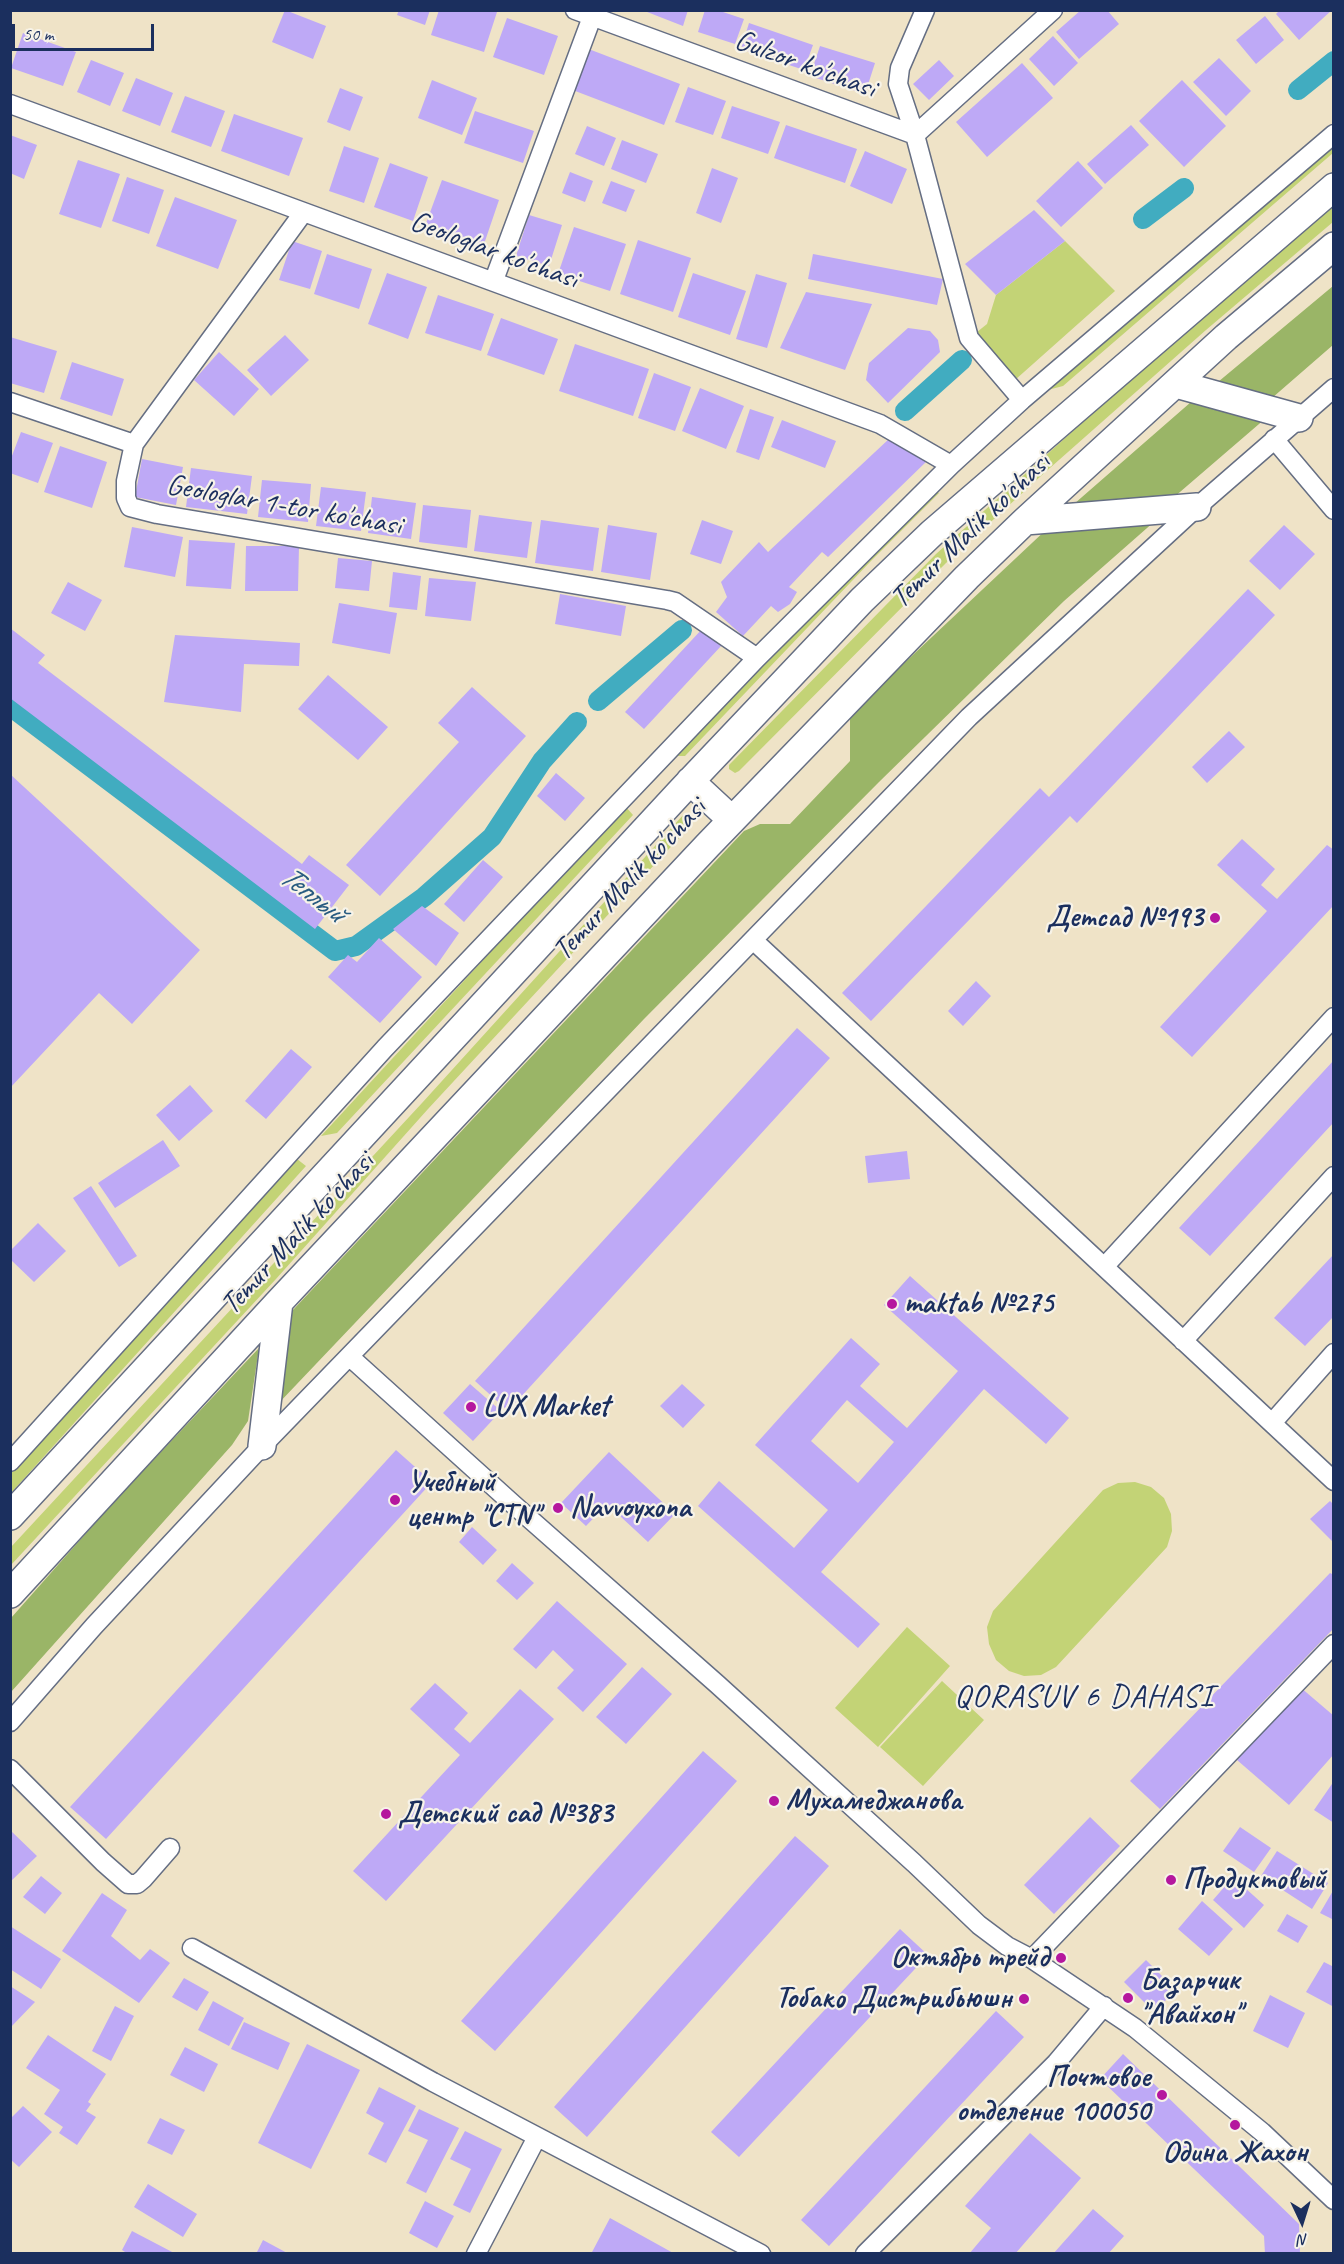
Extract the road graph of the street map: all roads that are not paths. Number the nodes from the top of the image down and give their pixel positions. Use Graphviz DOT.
graph roads {
  1 [pos="925,10"];
  2 [pos="1053,10"];
  3 [pos="584,14"];
  4 [pos="10,104"];
  5 [pos="1334,134"];
  6 [pos="915,135"];
  7 [pos="1334,187"];
  8 [pos="303,213"];
  9 [pos="1334,246"];
  10 [pos="494,280"];
  11 [pos="1176,384"];
  12 [pos="1334,388"];
  13 [pos="1022,400"];
  14 [pos="10,402"];
  15 [pos="1299,418"];
  16 [pos="1274,439"];
  17 [pos="134,444"];
  18 [pos="951,465"];
  19 [pos="1197,507"];
  20 [pos="1334,510"];
  21 [pos="1025,521"];
  22 [pos="757,658"];
  23 [pos="690,781"];
  24 [pos="732,820"];
  25 [pos="753,940"];
  26 [pos="1334,1017"];
  27 [pos="1334,1176"];
  28 [pos="1104,1267"];
  29 [pos="279,1302"];
  30 [pos="1183,1341"];
  31 [pos="1334,1353"];
  32 [pos="350,1357"];
  33 [pos="1272,1423"];
  34 [pos="262,1446"];
  35 [pos="12,1456"];
  36 [pos="1334,1480"];
  37 [pos="10,1516"];
  38 [pos="10,1594"];
  39 [pos="1334,1644"];
  40 [pos="10,1722"];
  41 [pos="10,1769"];
  42 [pos="171,1848"];
  43 [pos="192,1948"];
  44 [pos="1032,1959"];
  45 [pos="1104,2006"];
  46 [pos="537,2137"];
  47 [pos="1334,2200"];
  48 [pos="476,2253"];
  49 [pos="761,2253"];
  50 [pos="866,2253"];
  1 -- 6 [label="street"];
  2 -- 6 [label="street"];
  3 -- 6 [label="street, Gulzor ko'chasi"];
  3 -- 10 [label="street"];
  4 -- 8 [label="street, Geologlar ko'chasi"];
  5 -- 13 [label="street"];
  6 -- 13 [label="street"];
  7 -- 23 [label="highway, Temur Malik ko'chasi"];
  8 -- 10 [label="street, Geologlar ko'chasi"];
  8 -- 17 [label="street, Geologlar 1-tor ko'chasi"];
  9 -- 11 [label="highway, Temur Malik ko'chasi"];
  10 -- 18 [label="street, Geologlar ko'chasi"];
  11 -- 15 [label="highway"];
  11 -- 21 [label="highway, Temur Malik ko'chasi"];
  12 -- 15 [label="street"];
  13 -- 18 [label="street"];
  14 -- 17 [label="street"];
  15 -- 16 [label="street"];
  16 -- 19 [label="street"];
  16 -- 20 [label="street"];
  17 -- 22 [label="street, Geologlar 1-tor ko'chasi"];
  18 -- 22 [label="street"];
  19 -- 21 [label="highway"];
  19 -- 25 [label="street"];
  21 -- 24 [label="highway, Temur Malik ko'chasi"];
  22 -- 35 [label="street"];
  23 -- 24 [label="highway"];
  23 -- 37 [label="highway, Temur Malik ko'chasi"];
  24 -- 29 [label="highway, Temur Malik ko'chasi"];
  25 -- 28 [label="street"];
  25 -- 32 [label="street"];
  26 -- 28 [label="street"];
  27 -- 30 [label="street"];
  28 -- 30 [label="street"];
  29 -- 34 [label="highway"];
  29 -- 38 [label="highway, Temur Malik ko'chasi"];
  30 -- 33 [label="street"];
  31 -- 33 [label="street"];
  32 -- 34 [label="street"];
  32 -- 44 [label="street"];
  33 -- 36 [label="street"];
  34 -- 40 [label="street"];
  39 -- 44 [label="street"];
  41 -- 42 [label="street"];
  43 -- 46 [label="street"];
  44 -- 45 [label="street"];
  45 -- 47 [label="street"];
  45 -- 50 [label="street"];
  46 -- 48 [label="street"];
  46 -- 49 [label="street"];
}
